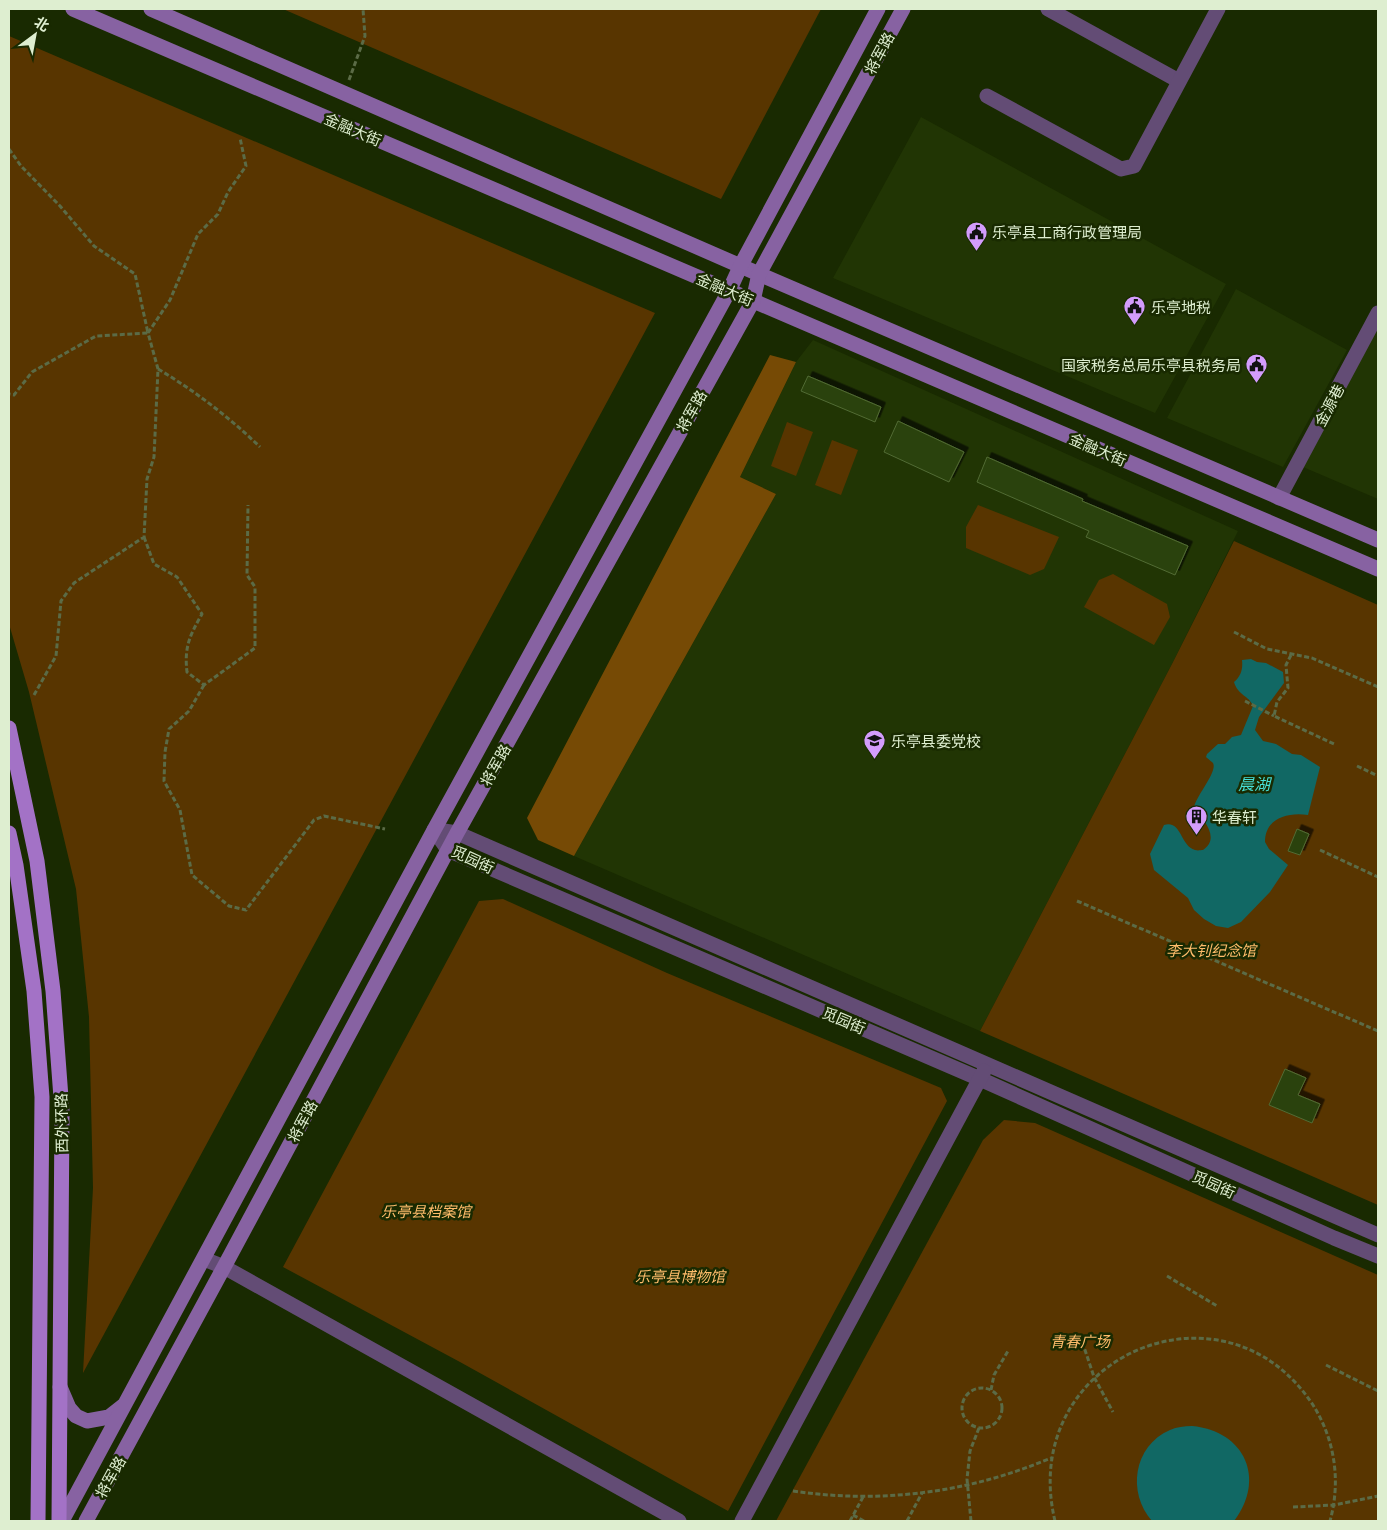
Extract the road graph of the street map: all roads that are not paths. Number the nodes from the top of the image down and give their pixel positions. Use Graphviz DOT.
graph roads {
  1 [pos="73,9"];
  2 [pos="151,9"];
  3 [pos="878,9"];
  4 [pos="903,9"];
  5 [pos="1048,9"];
  6 [pos="1218,9"];
  7 [pos="1179,81"];
  8 [pos="987,96"];
  9 [pos="741,265"];
  10 [pos="760,274"];
  11 [pos="729,291"];
  12 [pos="753,301"];
  13 [pos="1378,313"];
  14 [pos="1279,498"];
  15 [pos="1378,540"];
  16 [pos="1378,569"];
  17 [pos="9,728"];
  18 [pos="434,830"];
  19 [pos="9,833"];
  20 [pos="456,833"];
  21 [pos="448,850"];
  22 [pos="988,1065"];
  23 [pos="980,1079"];
  24 [pos="1378,1235"];
  25 [pos="1378,1256"];
  26 [pos="204,1259"];
  27 [pos="224,1267"];
  28 [pos="60,1386"];
  29 [pos="126,1404"];
  30 [pos="38,1521"];
  31 [pos="61,1521"];
  32 [pos="86,1521"];
  33 [pos="678,1521"];
  34 [pos="742,1521"];
  1 -- 11 [label="main road, 金融大街"];
  2 -- 9 [label="main road, 金融大街"];
  3 -- 9 [label="main road, 将军路"];
  4 -- 10 [label="main road, 将军路"];
  5 -- 7 [label="street"];
  6 -- 7 [label="street"];
  7 -- 8 [label="street"];
  9 -- 10 [label="main road, 金融大街"];
  9 -- 11 [label="main road, 将军路"];
  10 -- 12 [label="main road, 将军路"];
  10 -- 14 [label="main road, 金融大街"];
  11 -- 12 [label="main road, 金融大街"];
  11 -- 18 [label="main road, 将军路"];
  12 -- 16 [label="main road, 金融大街"];
  12 -- 20 [label="main road, 将军路"];
  13 -- 14 [label="street, 金源巷"];
  14 -- 15 [label="main road, 金融大街"];
  17 -- 28 [label="main road, 西外环路"];
  18 -- 20 [label="street, 觅园街"];
  18 -- 21 [label="street, 觅园街"];
  18 -- 26 [label="main road, 将军路"];
  19 -- 30 [label="main road, 西外环路"];
  20 -- 21 [label="main road, 将军路"];
  20 -- 22 [label="street, 觅园街"];
  21 -- 23 [label="street, 觅园街"];
  21 -- 27 [label="main road, 将军路"];
  22 -- 23 [label="street"];
  22 -- 24 [label="street, 觅园街"];
  23 -- 25 [label="street, 觅园街"];
  23 -- 34 [label="street"];
  26 -- 27 [label="street"];
  26 -- 29 [label="main road, 将军路"];
  27 -- 32 [label="main road, 将军路"];
  27 -- 33 [label="street"];
  28 -- 29 [label="main road"];
  28 -- 31 [label="main road, 西外环路"];
  29 -- 31 [label="main road, 将军路"];
}
